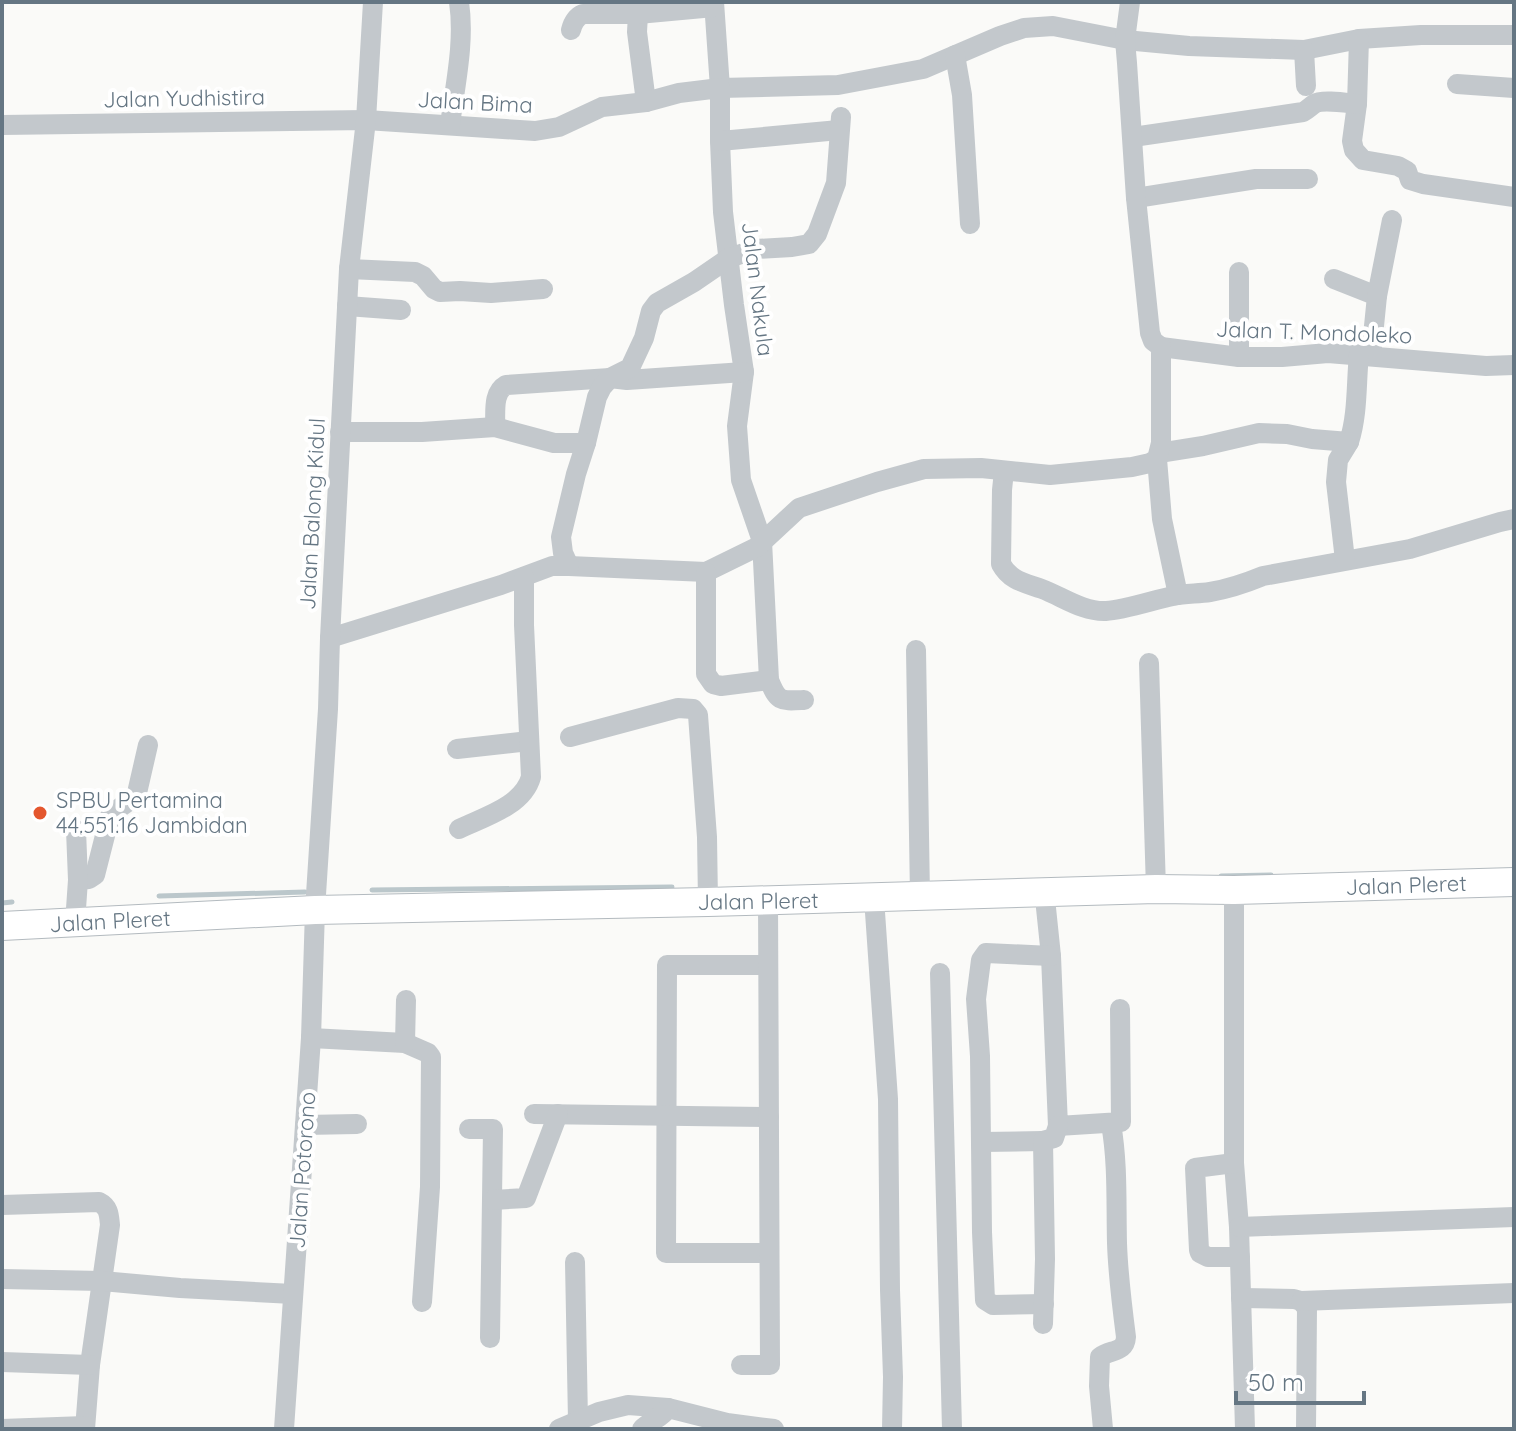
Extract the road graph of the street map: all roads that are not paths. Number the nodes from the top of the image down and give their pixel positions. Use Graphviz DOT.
graph roads {
  1 [pos="373,2"];
  2 [pos="459,2"];
  3 [pos="1130,2"];
  4 [pos="714,4"];
  5 [pos="638,14"];
  6 [pos="571,30"];
  7 [pos="1514,35"];
  8 [pos="1359,39"];
  9 [pos="1125,40"];
  10 [pos="1304,50"];
  11 [pos="955,55"];
  12 [pos="1457,84"];
  13 [pos="1306,86"];
  14 [pos="720,88"];
  15 [pos="1514,88"];
  16 [pos="646,102"];
  17 [pos="1357,104"];
  18 [pos="366,120"];
  19 [pos="2,125"];
  20 [pos="450,125"];
  21 [pos="1133,137"];
  22 [pos="720,141"];
  23 [pos="1308,179"];
  24 [pos="1514,197"];
  25 [pos="1136,198"];
  26 [pos="1392,220"];
  27 [pos="970,224"];
  28 [pos="729,258"];
  29 [pos="349,269"];
  30 [pos="1239,272"];
  31 [pos="1334,279"];
  32 [pos="543,289"];
  33 [pos="1377,296"];
  34 [pos="347,306"];
  35 [pos="401,310"];
  36 [pos="1161,347"];
  37 [pos="1365,355"];
  38 [pos="1239,357"];
  39 [pos="1514,365"];
  40 [pos="744,372"];
  41 [pos="610,378"];
  42 [pos="495,427"];
  43 [pos="340,432"];
  44 [pos="1349,442"];
  45 [pos="586,443"];
  46 [pos="1158,456"];
  47 [pos="1004,471"];
  48 [pos="1514,519"];
  49 [pos="762,541"];
  50 [pos="1345,560"];
  51 [pos="569,566"];
  52 [pos="706,572"];
  53 [pos="524,577"];
  54 [pos="1178,595"];
  55 [pos="330,638"];
  56 [pos="916,650"];
  57 [pos="1149,663"];
  58 [pos="769,680"];
  59 [pos="804,700"];
  60 [pos="570,737"];
  61 [pos="529,741"];
  62 [pos="148,745"];
  63 [pos="457,749"];
  64 [pos="459,829"];
  65 [pos="76,830"];
  66 [pos="78,880"];
  67 [pos="1156,889"];
  68 [pos="1509,889"];
  69 [pos="1234,890"];
  70 [pos="1046,892"];
  71 [pos="920,896"];
  72 [pos="874,898"];
  73 [pos="768,900"];
  74 [pos="708,902"];
  75 [pos="315,910"];
  76 [pos="75,923"];
  77 [pos="2,926"];
  78 [pos="1051,956"];
  79 [pos="768,965"];
  80 [pos="940,973"];
  81 [pos="406,1000"];
  82 [pos="1120,1009"];
  83 [pos="311,1038"];
  84 [pos="405,1043"];
  85 [pos="534,1114"];
  86 [pos="558,1114"];
  87 [pos="666,1116"];
  88 [pos="769,1117"];
  89 [pos="357,1124"];
  90 [pos="1111,1124"];
  91 [pos="305,1125"];
  92 [pos="469,1129"];
  93 [pos="1050,1134"];
  94 [pos="982,1142"];
  95 [pos="1234,1163"];
  96 [pos="493,1200"];
  97 [pos="2,1205"];
  98 [pos="1514,1217"];
  99 [pos="1239,1227"];
  100 [pos="768,1253"];
  101 [pos="1240,1257"];
  102 [pos="575,1262"];
  103 [pos="2,1279"];
  104 [pos="102,1281"];
  105 [pos="1514,1293"];
  106 [pos="293,1294"];
  107 [pos="1241,1298"];
  108 [pos="1301,1301"];
  109 [pos="422,1302"];
  110 [pos="490,1338"];
  111 [pos="2,1362"];
  112 [pos="90,1365"];
  113 [pos="741,1365"];
  114 [pos="668,1408"];
  115 [pos="568,1425"];
  116 [pos="727,1426"];
  117 [pos="85,1428"];
  118 [pos="2,1429"];
  119 [pos="284,1429"];
  120 [pos="642,1429"];
  121 [pos="774,1429"];
  122 [pos="892,1429"];
  123 [pos="952,1429"];
  124 [pos="1103,1429"];
  125 [pos="1245,1429"];
  126 [pos="1306,1429"];
  1 -- 18 [label="street, Jalan Balong Kidul"];
  2 -- 20 [label="street"];
  3 -- 9 [label="street"];
  4 -- 5 [label="street"];
  4 -- 14 [label="street, Jalan Nakula"];
  5 -- 6 [label="street"];
  5 -- 16 [label="street"];
  7 -- 8 [label="street, Jalan Bima"];
  8 -- 10 [label="street, Jalan Bima"];
  8 -- 17 [label="street"];
  9 -- 10 [label="street, Jalan Bima"];
  9 -- 11 [label="street, Jalan Bima"];
  9 -- 21 [label="street"];
  10 -- 13 [label="street"];
  11 -- 14 [label="street, Jalan Bima"];
  11 -- 27 [label="street"];
  12 -- 15 [label="street"];
  14 -- 16 [label="street, Jalan Bima"];
  14 -- 22 [label="street, Jalan Nakula"];
  16 -- 20 [label="street, Jalan Bima"];
  17 -- 21 [label="street"];
  17 -- 24 [label="street"];
  18 -- 19 [label="street, Jalan Yudhistira"];
  18 -- 20 [label="street, Jalan Bima"];
  18 -- 29 [label="street, Jalan Balong Kidul"];
  21 -- 25 [label="street"];
  22 -- 28 [label="street, Jalan Nakula"];
  22 -- 28 [label="street"];
  23 -- 25 [label="street"];
  25 -- 36 [label="street"];
  26 -- 33 [label="street"];
  28 -- 40 [label="street, Jalan Nakula"];
  28 -- 41 [label="street"];
  29 -- 32 [label="street"];
  29 -- 34 [label="street, Jalan Balong Kidul"];
  30 -- 38 [label="street"];
  31 -- 33 [label="street"];
  33 -- 37 [label="street"];
  34 -- 35 [label="street"];
  34 -- 43 [label="street, Jalan Balong Kidul"];
  36 -- 38 [label="street, Jalan T. Mondoleko"];
  36 -- 46 [label="street"];
  37 -- 38 [label="street, Jalan T. Mondoleko"];
  37 -- 39 [label="street, Jalan T. Mondoleko"];
  37 -- 44 [label="street"];
  40 -- 41 [label="street"];
  40 -- 49 [label="street, Jalan Nakula"];
  41 -- 42 [label="street"];
  41 -- 45 [label="street"];
  42 -- 43 [label="street"];
  42 -- 45 [label="street"];
  43 -- 55 [label="street, Jalan Balong Kidul"];
  44 -- 46 [label="street"];
  44 -- 50 [label="street"];
  45 -- 51 [label="street"];
  46 -- 47 [label="street"];
  46 -- 54 [label="street"];
  47 -- 49 [label="street"];
  47 -- 54 [label="street"];
  48 -- 50 [label="street"];
  49 -- 52 [label="street"];
  49 -- 58 [label="street, Jalan Nakula"];
  50 -- 54 [label="street"];
  51 -- 52 [label="street"];
  51 -- 53 [label="street"];
  52 -- 58 [label="street"];
  53 -- 55 [label="street"];
  53 -- 61 [label="street"];
  55 -- 75 [label="street, Jalan Balong Kidul"];
  56 -- 71 [label="street"];
  57 -- 67 [label="street"];
  58 -- 59 [label="street"];
  60 -- 74 [label="street"];
  61 -- 63 [label="street"];
  61 -- 64 [label="street"];
  62 -- 66 [label="street"];
  65 -- 66 [label="street"];
  66 -- 76 [label="street"];
  67 -- 69 [label="main road, Jalan Pleret"];
  67 -- 70 [label="main road, Jalan Pleret"];
  68 -- 69 [label="main road, Jalan Pleret"];
  69 -- 95 [label="street"];
  70 -- 71 [label="main road, Jalan Pleret"];
  70 -- 78 [label="street"];
  71 -- 72 [label="main road, Jalan Pleret"];
  72 -- 73 [label="main road, Jalan Pleret"];
  72 -- 122 [label="street"];
  73 -- 74 [label="main road, Jalan Pleret"];
  73 -- 79 [label="street"];
  74 -- 75 [label="main road, Jalan Pleret"];
  75 -- 76 [label="main road, Jalan Pleret"];
  75 -- 83 [label="street, Jalan Potorono"];
  76 -- 77 [label="main road, Jalan Pleret"];
  78 -- 93 [label="street"];
  78 -- 94 [label="street"];
  79 -- 87 [label="street"];
  79 -- 88 [label="street"];
  80 -- 123 [label="street"];
  81 -- 84 [label="street"];
  82 -- 90 [label="street"];
  83 -- 84 [label="street"];
  83 -- 91 [label="street, Jalan Potorono"];
  84 -- 109 [label="street"];
  85 -- 86 [label="street"];
  86 -- 87 [label="street"];
  86 -- 96 [label="street"];
  87 -- 88 [label="street"];
  87 -- 100 [label="street"];
  88 -- 100 [label="street"];
  89 -- 91 [label="street"];
  90 -- 93 [label="street"];
  90 -- 124 [label="street"];
  91 -- 106 [label="street, Jalan Potorono"];
  92 -- 96 [label="street"];
  93 -- 94 [label="street"];
  93 -- 94 [label="street"];
  95 -- 99 [label="street"];
  95 -- 101 [label="street"];
  96 -- 110 [label="street"];
  97 -- 104 [label="street"];
  98 -- 99 [label="street"];
  99 -- 101 [label="street"];
  100 -- 113 [label="street"];
  101 -- 107 [label="street"];
  102 -- 115 [label="street"];
  103 -- 104 [label="street"];
  104 -- 106 [label="street"];
  104 -- 112 [label="street"];
  105 -- 108 [label="street"];
  106 -- 119 [label="street, Jalan Potorono"];
  107 -- 108 [label="street"];
  107 -- 125 [label="street"];
  108 -- 126 [label="street"];
  111 -- 112 [label="street"];
  112 -- 117 [label="street"];
  114 -- 115 [label="street"];
  114 -- 116 [label="street"];
  114 -- 120 [label="street"];
  116 -- 121 [label="street"];
  117 -- 118 [label="street"];
}
